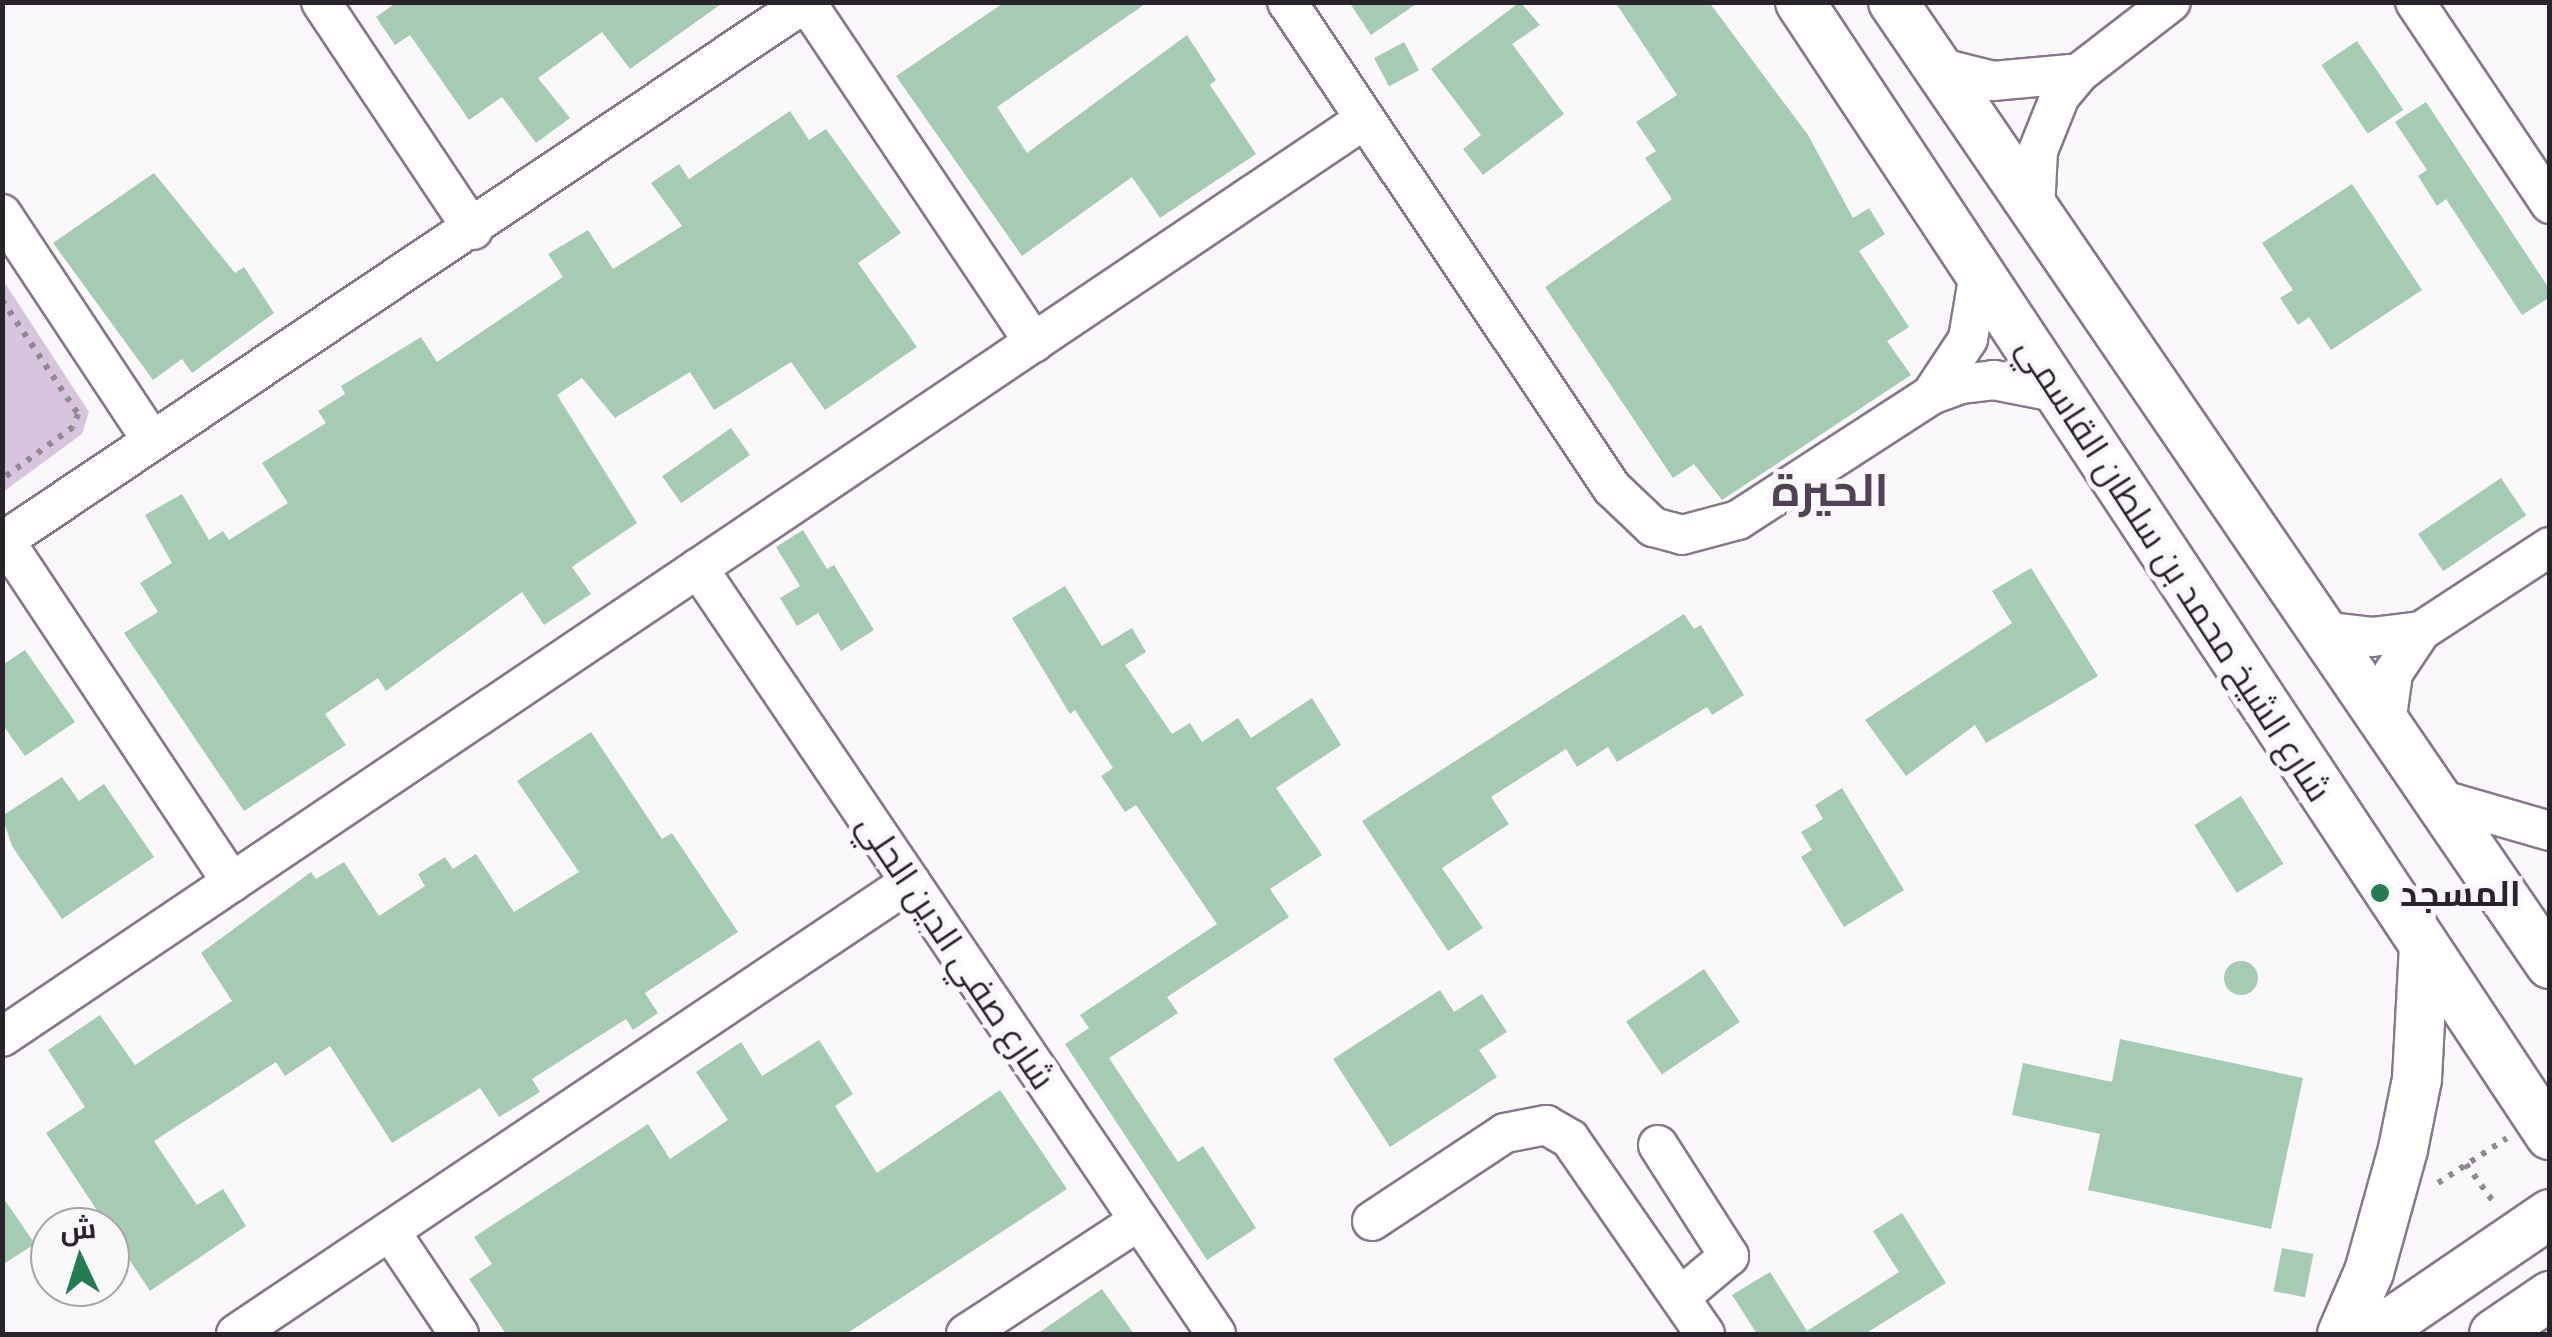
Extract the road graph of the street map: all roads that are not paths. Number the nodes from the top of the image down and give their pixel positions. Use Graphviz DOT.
graph roads {
  1 [pos="321,2"];
  2 [pos="806,2"];
  3 [pos="1287,2"];
  4 [pos="1800,2"];
  5 [pos="1893,2"];
  6 [pos="2171,2"];
  7 [pos="2415,2"];
  8 [pos="1938,67"];
  9 [pos="2079,73"];
  10 [pos="1365,119"];
  11 [pos="2550,204"];
  12 [pos="2035,210"];
  13 [pos="2,214"];
  14 [pos="473,230"];
  15 [pos="1980,273"];
  16 [pos="1034,343"];
  17 [pos="2058,393"];
  18 [pos="1931,395"];
  19 [pos="152,441"];
  20 [pos="4,542"];
  21 [pos="2550,547"];
  22 [pos="698,568"];
  23 [pos="2322,631"];
  24 [pos="2421,631"];
  25 [pos="2386,723"];
  26 [pos="2432,797"];
  27 [pos="2550,831"];
  28 [pos="232,882"];
  29 [pos="910,882"];
  30 [pos="2496,885"];
  31 [pos="2550,922"];
  32 [pos="2424,946"];
  33 [pos="2550,964"];
  34 [pos="2,1037"];
  35 [pos="2544,1126"];
  36 [pos="1658,1146"];
  37 [pos="2550,1214"];
  38 [pos="1139,1221"];
  39 [pos="1372,1221"];
  40 [pos="390,1231"];
  41 [pos="2550,1296"];
  42 [pos="1680,1297"];
  43 [pos="236,1334"];
  44 [pos="459,1334"];
  45 [pos="966,1334"];
  46 [pos="1216,1334"];
  47 [pos="1705,1334"];
  48 [pos="2342,1334"];
  49 [pos="2374,1334"];
  50 [pos="2494,1334"];
  1 -- 14 [label="street"];
  2 -- 14 [label="street"];
  2 -- 16 [label="street"];
  3 -- 10 [label="street"];
  4 -- 15 [label="main road, شارع الشيخ محمد بن سلطان القاسمي"];
  5 -- 8 [label="main road"];
  6 -- 9 [label="street"];
  7 -- 11 [label="street"];
  8 -- 9 [label="street"];
  8 -- 12 [label="main road"];
  9 -- 12 [label="street"];
  10 -- 16 [label="street"];
  10 -- 18 [label="street"];
  12 -- 23 [label="main road"];
  13 -- 19 [label="street"];
  14 -- 19 [label="street"];
  15 -- 17 [label="main road, شارع الشيخ محمد بن سلطان القاسمي"];
  15 -- 18 [label="street"];
  16 -- 22 [label="street"];
  17 -- 18 [label="street"];
  17 -- 32 [label="main road, شارع الشيخ محمد بن سلطان القاسمي"];
  19 -- 20 [label="street"];
  20 -- 28 [label="street"];
  21 -- 24 [label="street"];
  22 -- 28 [label="street"];
  22 -- 29 [label="street, شارع صفي الدين الحلي"];
  23 -- 24 [label="street"];
  23 -- 25 [label="main road"];
  24 -- 25 [label="street"];
  25 -- 26 [label="main road"];
  26 -- 27 [label="street"];
  26 -- 30 [label="main road"];
  28 -- 34 [label="street"];
  29 -- 38 [label="street, شارع صفي الدين الحلي"];
  29 -- 40 [label="street"];
  30 -- 31 [label="main road"];
  30 -- 33 [label="main road"];
  32 -- 35 [label="main road, شارع الشيخ محمد بن سلطان القاسمي"];
  32 -- 48 [label="main road"];
  36 -- 42 [label="street"];
  37 -- 49 [label="main road"];
  38 -- 45 [label="street"];
  38 -- 46 [label="street, شارع صفي الدين الحلي"];
  39 -- 42 [label="street"];
  40 -- 43 [label="street"];
  40 -- 44 [label="street"];
  41 -- 50 [label="main road"];
  42 -- 47 [label="street"];
}
